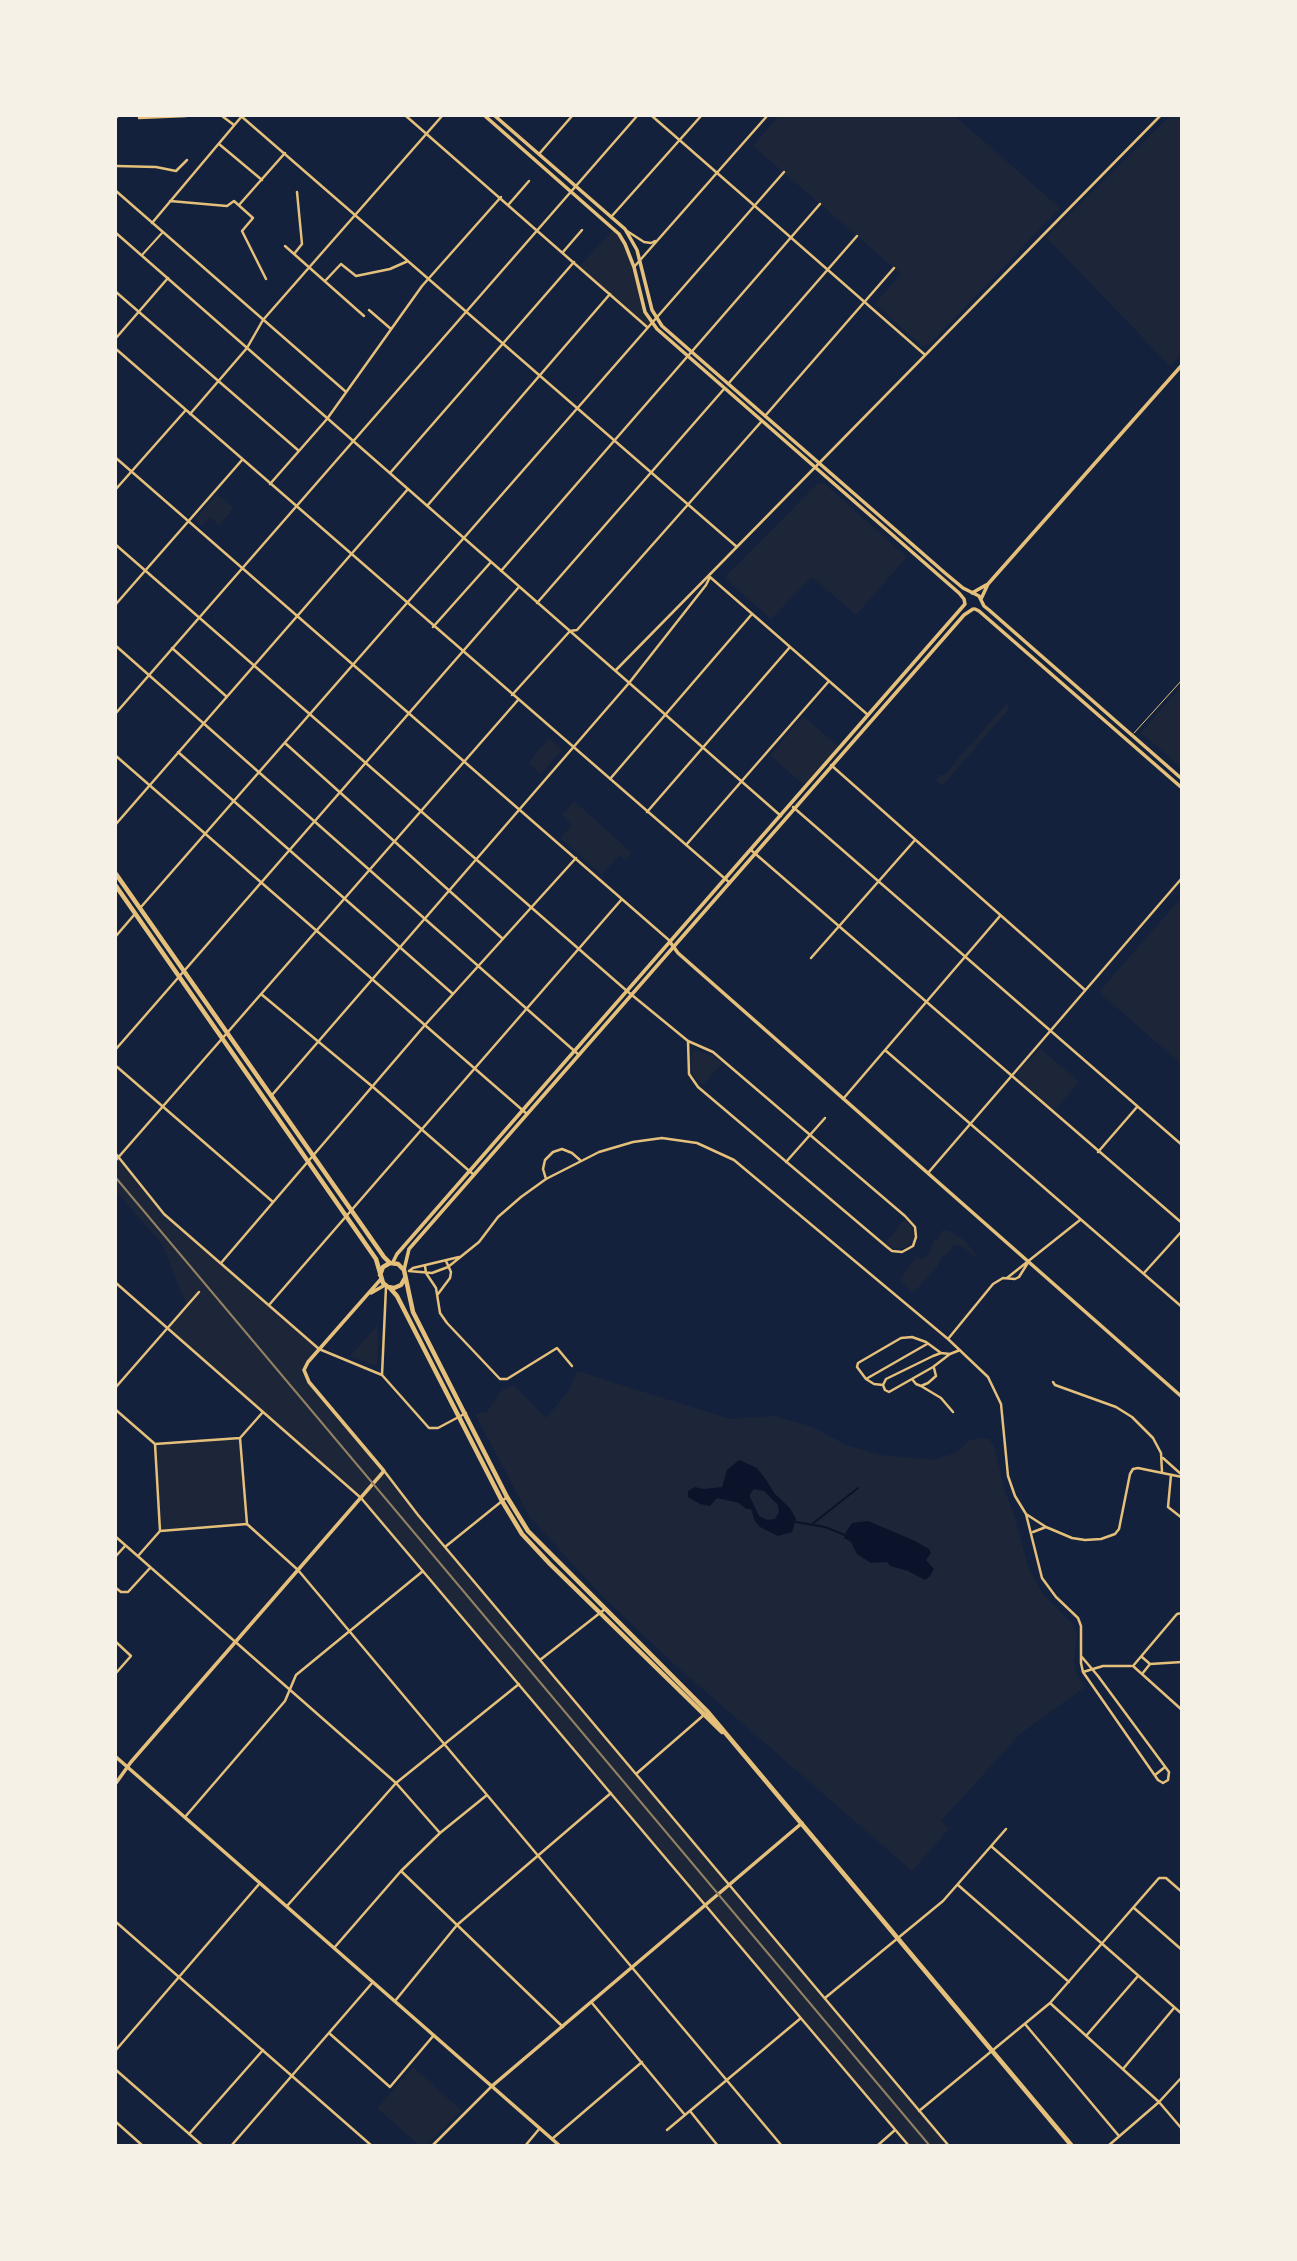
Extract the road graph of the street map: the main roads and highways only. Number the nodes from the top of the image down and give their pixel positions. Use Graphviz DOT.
graph roads {
  1 [pos="485,116"];
  2 [pos="495,116"];
  3 [pos="1181,365"];
  4 [pos="988,584"];
  5 [pos="971,593"];
  6 [pos="981,600"];
  7 [pos="965,602"];
  8 [pos="974,609"];
  9 [pos="830,764"];
  10 [pos="1181,779"];
  11 [pos="1181,788"];
  12 [pos="793,807"];
  13 [pos="753,852"];
  14 [pos="116,874"];
  15 [pos="728,881"];
  16 [pos="116,886"];
  17 [pos="670,942"];
  18 [pos="674,947"];
  19 [pos="392,1263"];
  20 [pos="406,1273"];
  21 [pos="380,1277"];
  22 [pos="387,1286"];
  23 [pos="369,1294"];
  24 [pos="1181,1397"];
  25 [pos="706,1713"];
  26 [pos="116,1757"];
  27 [pos="127,1767"];
  28 [pos="116,1783"];
  29 [pos="802,1823"];
  30 [pos="492,2086"];
  31 [pos="560,2146"];
  32 [pos="1072,2146"];
  1 -- 7 [label="main road"];
  2 -- 5 [label="main road"];
  3 -- 4 [label="main road"];
  4 -- 5 [label="main road"];
  4 -- 6 [label="main road"];
  5 -- 6 [label="main road"];
  5 -- 7 [label="main road"];
  6 -- 8 [label="main road"];
  6 -- 10 [label="main road"];
  7 -- 8 [label="main road"];
  7 -- 9 [label="main road"];
  8 -- 9 [label="main road"];
  8 -- 11 [label="main road"];
  9 -- 12 [label="main road"];
  12 -- 13 [label="main road"];
  12 -- 13 [label="main road"];
  13 -- 15 [label="main road"];
  14 -- 19 [label="main road"];
  15 -- 17 [label="main road"];
  15 -- 18 [label="main road"];
  16 -- 21 [label="main road"];
  17 -- 18 [label="main road"];
  17 -- 19 [label="main road"];
  18 -- 20 [label="main road"];
  18 -- 24 [label="main road"];
  19 -- 20 [label="main road"];
  19 -- 21 [label="main road"];
  20 -- 22 [label="main road"];
  20 -- 25 [label="main road"];
  21 -- 22 [label="main road"];
  21 -- 23 [label="main road"];
  22 -- 23 [label="main road"];
  22 -- 25 [label="main road"];
  23 -- 27 [label="main road"];
  25 -- 29 [label="main road"];
  26 -- 27 [label="main road"];
  27 -- 28 [label="main road"];
  27 -- 30 [label="main road"];
  29 -- 30 [label="main road"];
  29 -- 32 [label="main road"];
  30 -- 31 [label="main road"];
}
